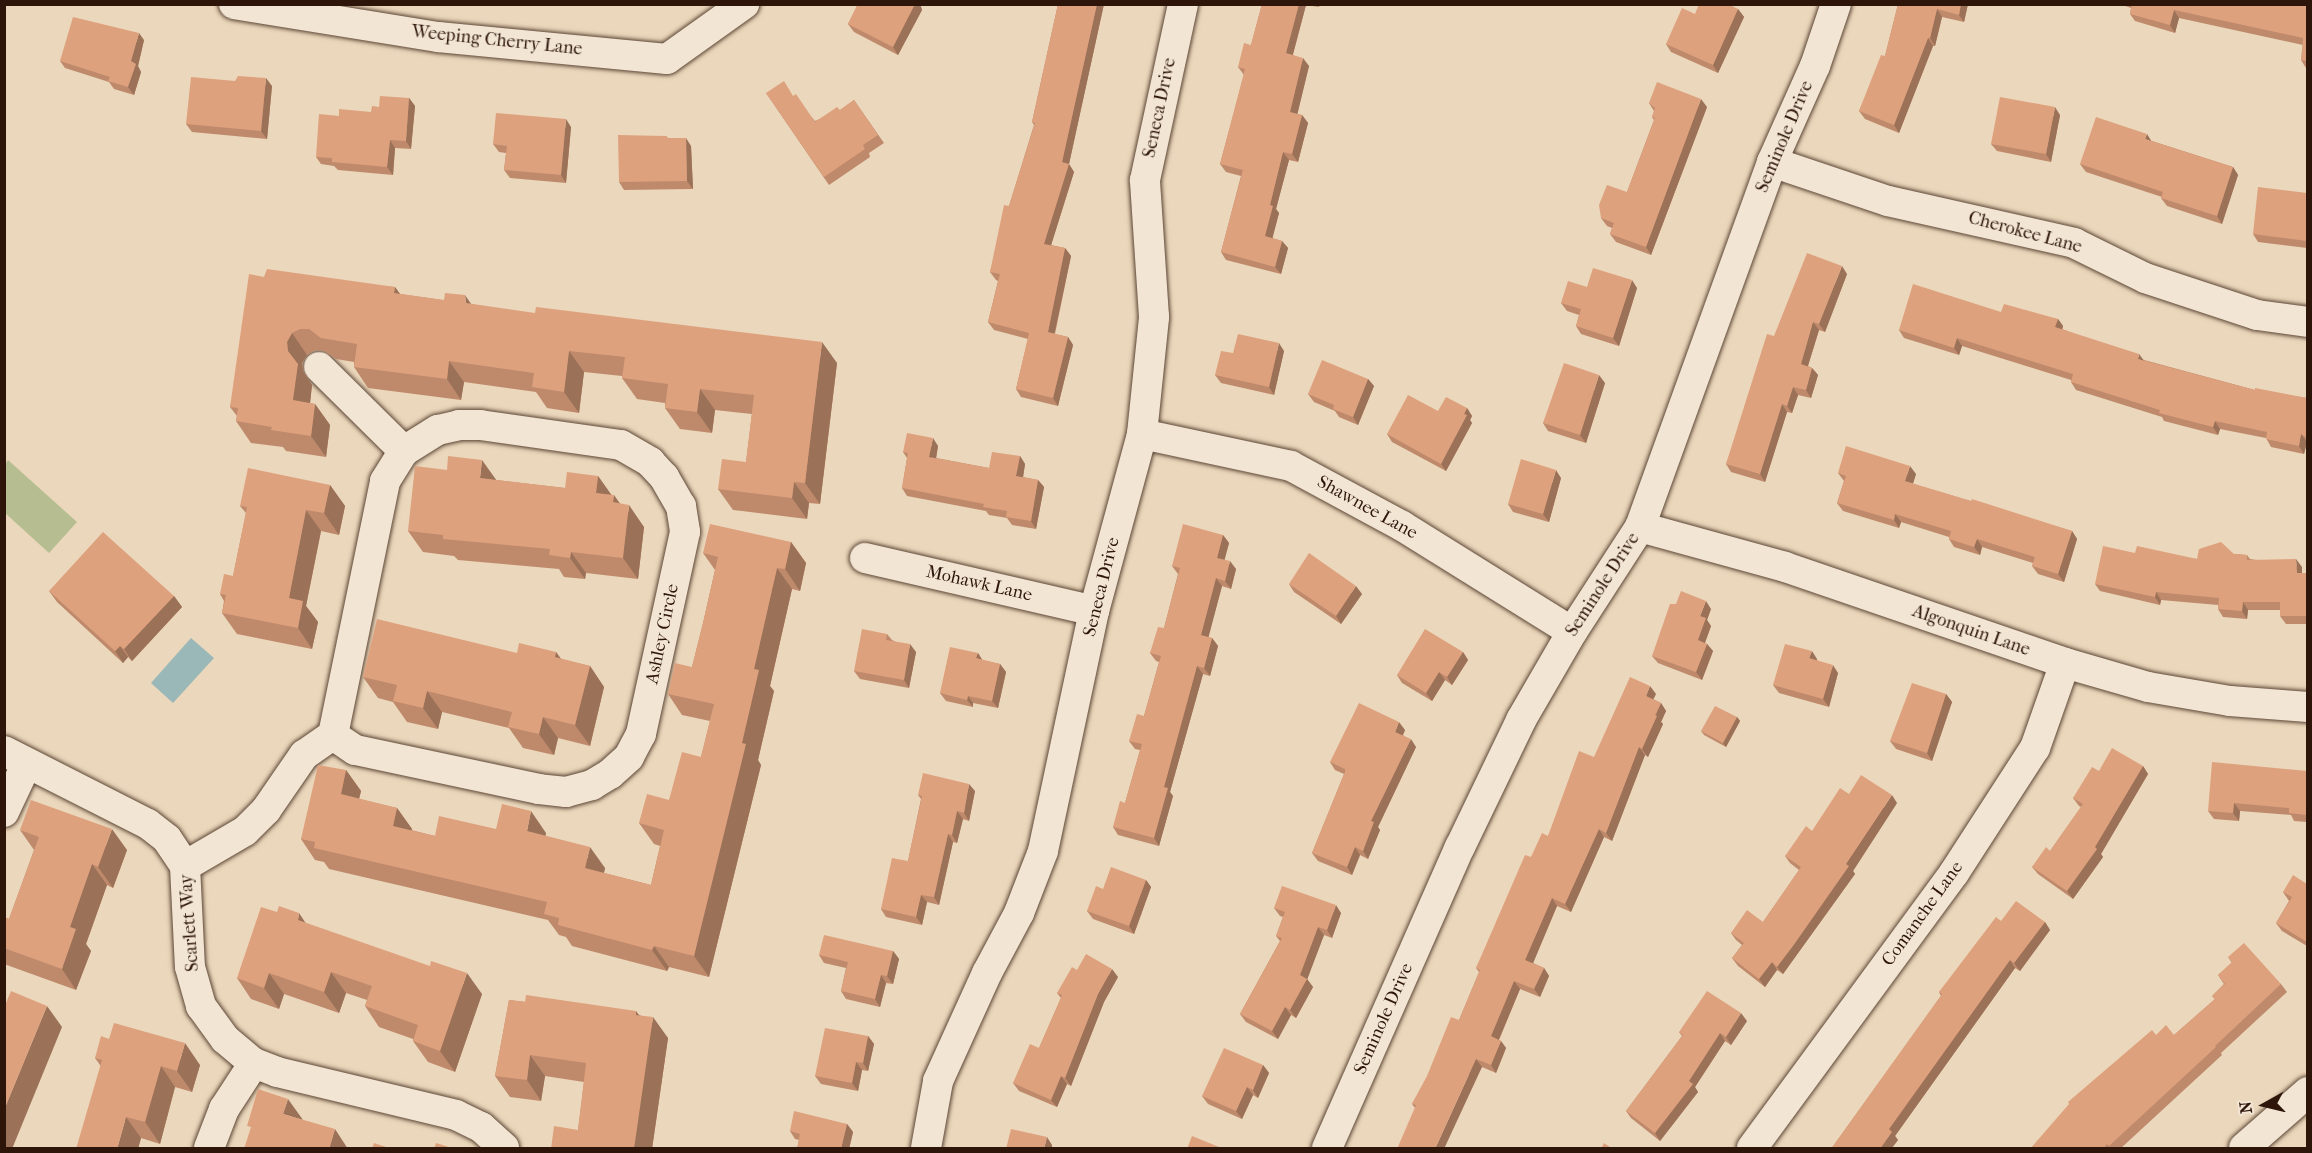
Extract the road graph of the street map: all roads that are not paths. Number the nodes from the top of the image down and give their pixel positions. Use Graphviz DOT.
graph roads {
  1 [pos="234,4"];
  2 [pos="744,4"];
  3 [pos="1183,4"];
  4 [pos="1836,4"];
  5 [pos="1772,162"];
  6 [pos="2307,322"];
  7 [pos="319,367"];
  8 [pos="1142,434"];
  9 [pos="404,451"];
  10 [pos="1640,527"];
  11 [pos="865,558"];
  12 [pos="1094,611"];
  13 [pos="1572,632"];
  14 [pos="2066,663"];
  15 [pos="2307,707"];
  16 [pos="333,735"];
  17 [pos="15,758"];
  18 [pos="4,813"];
  19 [pos="185,866"];
  20 [pos="254,1063"];
  21 [pos="2307,1092"];
  22 [pos="2255,1145"];
  23 [pos="209,1149"];
  24 [pos="504,1149"];
  25 [pos="926,1149"];
  26 [pos="1327,1149"];
  27 [pos="1752,1149"];
  1 -- 2 [label="street, Weeping Cherry Lane"];
  3 -- 8 [label="street, Seneca Drive"];
  4 -- 5 [label="street, Seminole Drive"];
  5 -- 6 [label="street, Cherokee Lane"];
  5 -- 10 [label="street, Seminole Drive"];
  7 -- 9 [label="street"];
  8 -- 12 [label="street, Seneca Drive"];
  8 -- 13 [label="street, Shawnee Lane"];
  9 -- 16 [label="street, Ashley Circle"];
  9 -- 16 [label="street, Ashley Circle"];
  10 -- 13 [label="street, Seminole Drive"];
  10 -- 14 [label="street, Algonquin Lane"];
  11 -- 12 [label="street, Mohawk Lane"];
  12 -- 25 [label="street, Seneca Drive"];
  13 -- 26 [label="street, Seminole Drive"];
  14 -- 15 [label="street, Algonquin Lane"];
  14 -- 27 [label="street, Comanche Lane"];
  16 -- 19 [label="street"];
  17 -- 18 [label="street, Scarlett Way"];
  17 -- 19 [label="street, Scarlett Way"];
  19 -- 20 [label="street, Scarlett Way"];
  20 -- 23 [label="street"];
  20 -- 24 [label="street, Scarlett Way"];
  21 -- 22 [label="street"];
}
